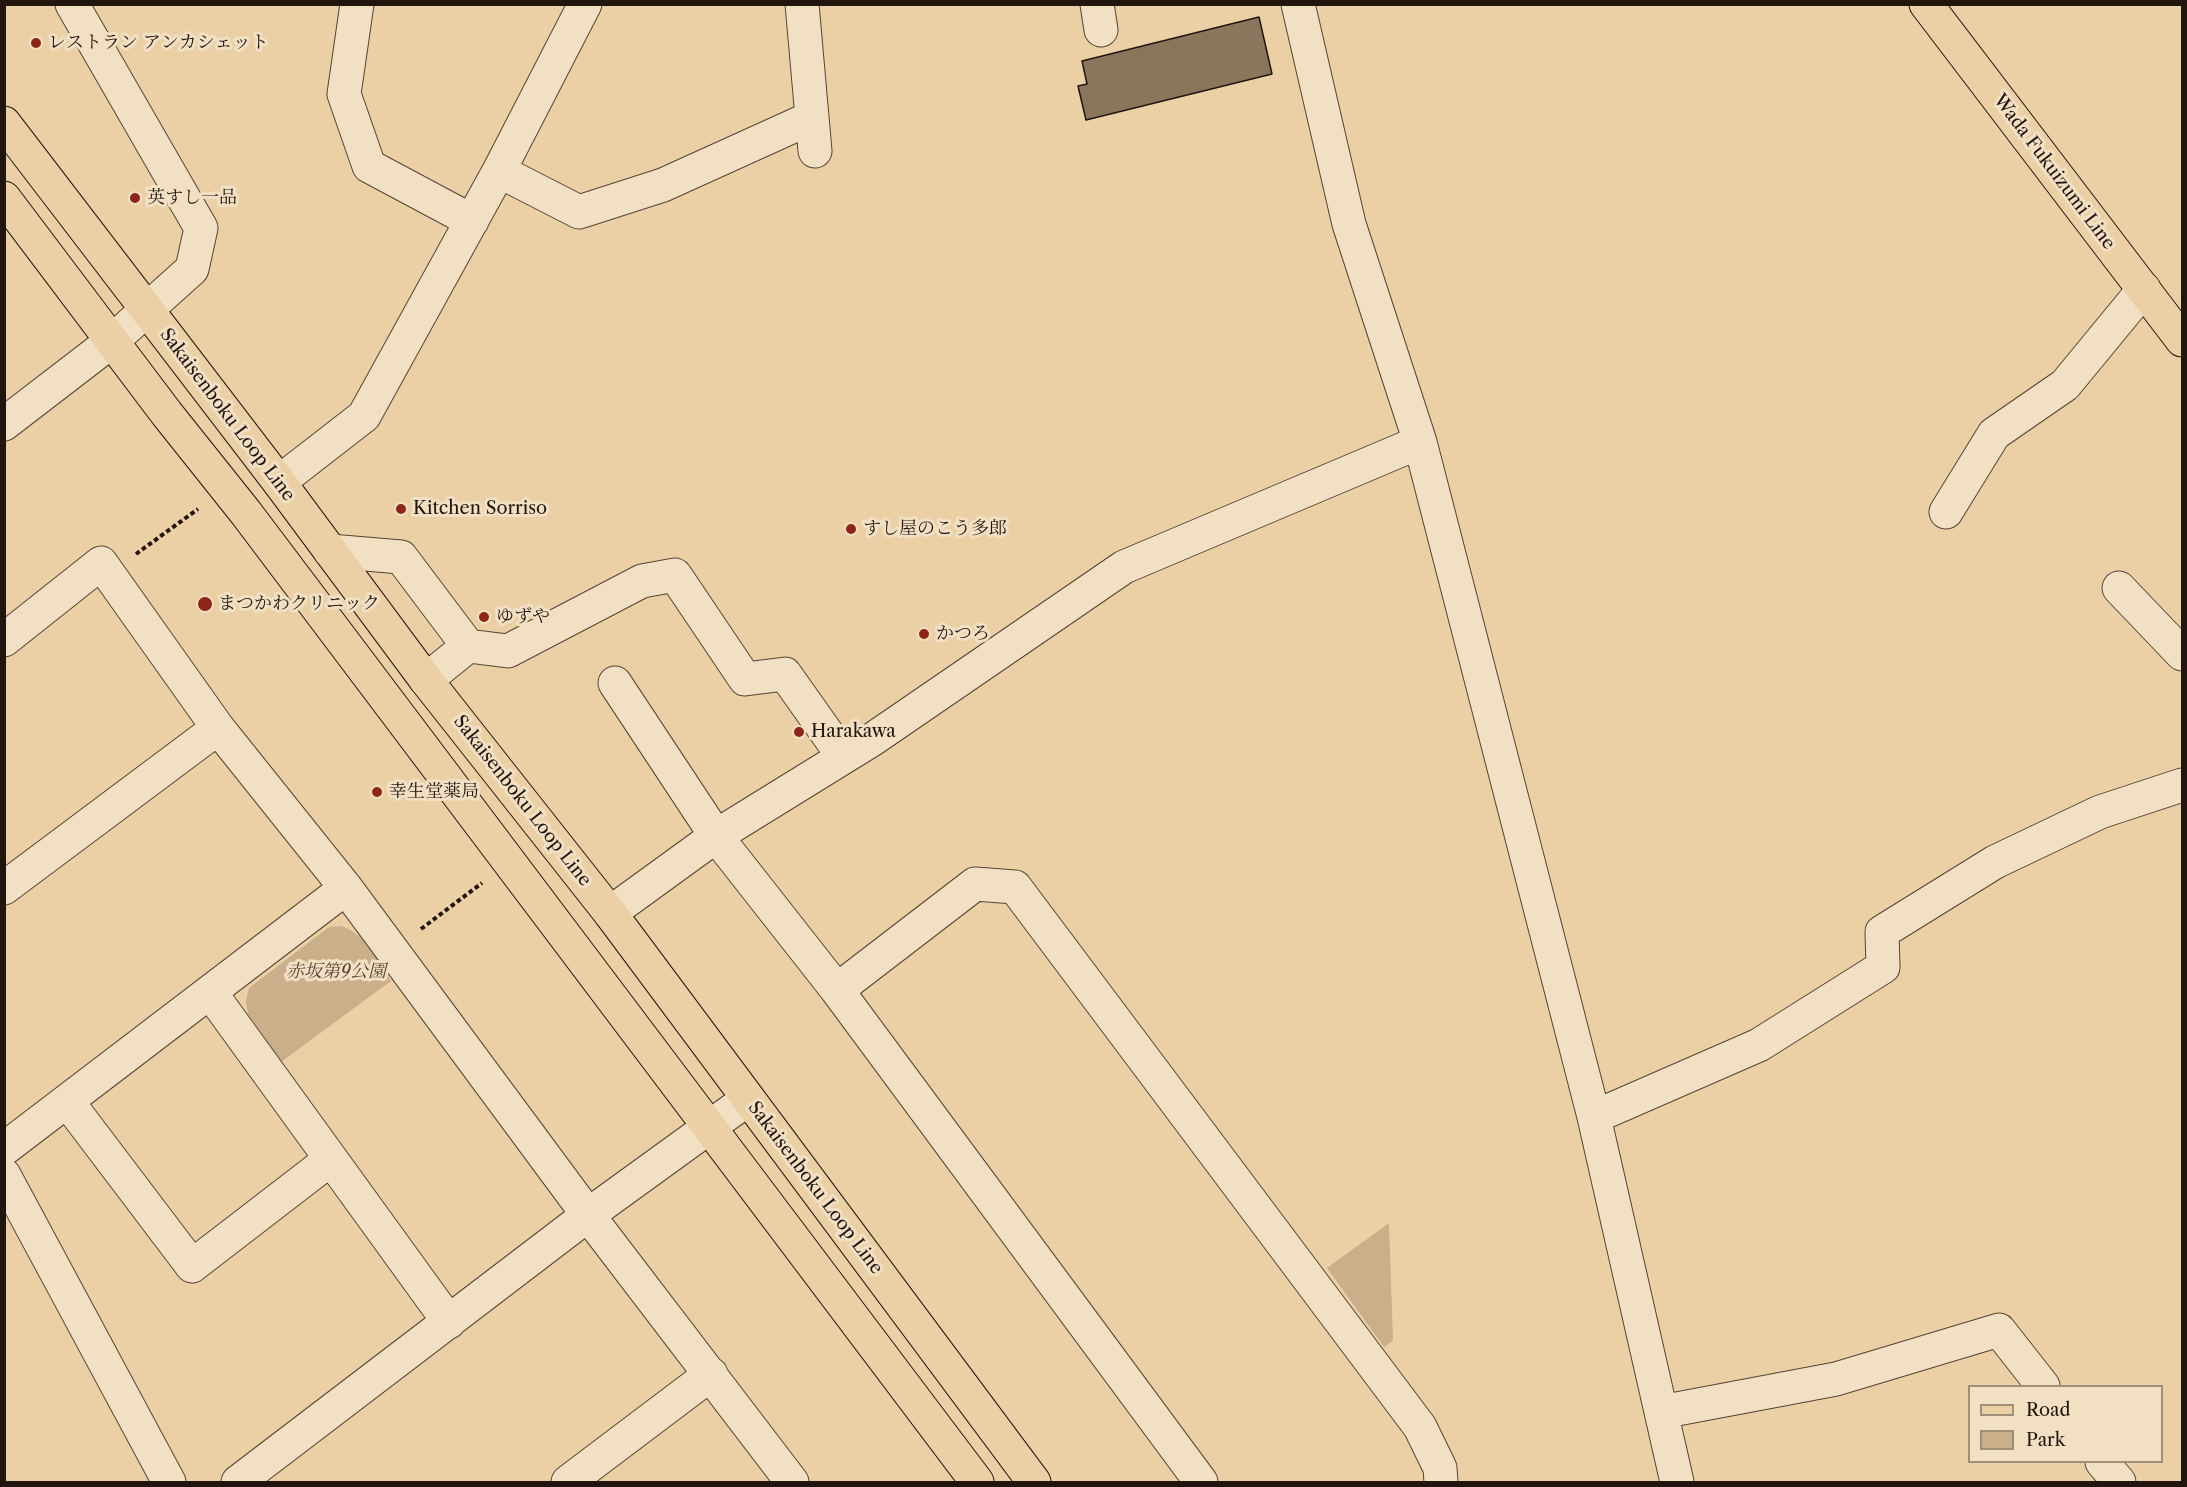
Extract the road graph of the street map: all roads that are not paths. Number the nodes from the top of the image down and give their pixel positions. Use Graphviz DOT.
graph roads {
  1 [pos="72,4"];
  2 [pos="357,4"];
  3 [pos="585,4"];
  4 [pos="802,4"];
  5 [pos="1298,4"];
  6 [pos="1926,4"];
  7 [pos="811,118"];
  8 [pos="4,123"];
  9 [pos="814,151"];
  10 [pos="499,171"];
  11 [pos="4,198"];
  12 [pos="472,221"];
  13 [pos="2144,289"];
  14 [pos="147,311"];
  15 [pos="2182,340"];
  16 [pos="112,341"];
  17 [pos="4,424"];
  18 [pos="1420,442"];
  19 [pos="279,482"];
  20 [pos="1946,512"];
  21 [pos="330,551"];
  22 [pos="2119,588"];
  23 [pos="4,639"];
  24 [pos="468,646"];
  25 [pos="2182,654"];
  26 [pos="426,680"];
  27 [pos="615,683"];
  28 [pos="218,728"];
  29 [pos="843,756"];
  30 [pos="2182,785"];
  31 [pos="716,836"];
  32 [pos="4,888"];
  33 [pos="346,888"];
  34 [pos="610,913"];
  35 [pos="837,990"];
  36 [pos="210,992"];
  37 [pos="748,1099"];
  38 [pos="67,1101"];
  39 [pos="1594,1117"];
  40 [pos="709,1129"];
  41 [pos="4,1149"];
  42 [pos="331,1159"];
  43 [pos="4,1175"];
  44 [pos="588,1215"];
  45 [pos="449,1322"];
  46 [pos="711,1374"];
  47 [pos="2042,1385"];
  48 [pos="1661,1412"];
  49 [pos="2104,1463"];
  50 [pos="169,1482"];
  51 [pos="238,1482"];
  52 [pos="568,1482"];
  53 [pos="792,1482"];
  54 [pos="976,1482"];
  55 [pos="1034,1482"];
  56 [pos="1201,1482"];
  57 [pos="1441,1482"];
  58 [pos="1677,1482"];
  59 [pos="2120,1482"];
  1 -- 14 [label="street"];
  2 -- 12 [label="street"];
  3 -- 10 [label="street"];
  4 -- 7 [label="street"];
  5 -- 18 [label="street"];
  6 -- 13 [label="main road, Wada Fukuizumi Line"];
  7 -- 9 [label="street"];
  7 -- 10 [label="street"];
  8 -- 14 [label="main road, Sakaisenboku Loop Line"];
  10 -- 12 [label="street"];
  11 -- 16 [label="main road"];
  12 -- 19 [label="street"];
  13 -- 15 [label="main road, Wada Fukuizumi Line"];
  13 -- 20 [label="street"];
  14 -- 16 [label="street"];
  14 -- 19 [label="main road, Sakaisenboku Loop Line"];
  16 -- 17 [label="street"];
  16 -- 40 [label="main road"];
  18 -- 29 [label="street"];
  18 -- 39 [label="street"];
  19 -- 21 [label="main road, Sakaisenboku Loop Line"];
  21 -- 24 [label="street"];
  21 -- 26 [label="main road, Sakaisenboku Loop Line"];
  22 -- 25 [label="street"];
  23 -- 28 [label="street"];
  24 -- 26 [label="street"];
  24 -- 29 [label="street"];
  26 -- 34 [label="main road, Sakaisenboku Loop Line"];
  27 -- 31 [label="street"];
  28 -- 32 [label="street"];
  28 -- 33 [label="street"];
  29 -- 31 [label="street"];
  30 -- 39 [label="street"];
  31 -- 34 [label="street"];
  31 -- 35 [label="street"];
  33 -- 36 [label="street"];
  33 -- 44 [label="street"];
  34 -- 37 [label="main road, Sakaisenboku Loop Line"];
  35 -- 56 [label="street"];
  35 -- 57 [label="street"];
  36 -- 38 [label="street"];
  36 -- 42 [label="street"];
  37 -- 40 [label="street"];
  37 -- 55 [label="main road, Sakaisenboku Loop Line"];
  38 -- 41 [label="street"];
  38 -- 42 [label="street"];
  39 -- 48 [label="street"];
  40 -- 44 [label="street"];
  40 -- 54 [label="main road"];
  42 -- 45 [label="street"];
  43 -- 50 [label="street"];
  44 -- 45 [label="street"];
  44 -- 46 [label="street"];
  45 -- 51 [label="street"];
  46 -- 52 [label="street"];
  46 -- 53 [label="street"];
  47 -- 48 [label="street"];
  48 -- 58 [label="street"];
  49 -- 59 [label="street"];
}
